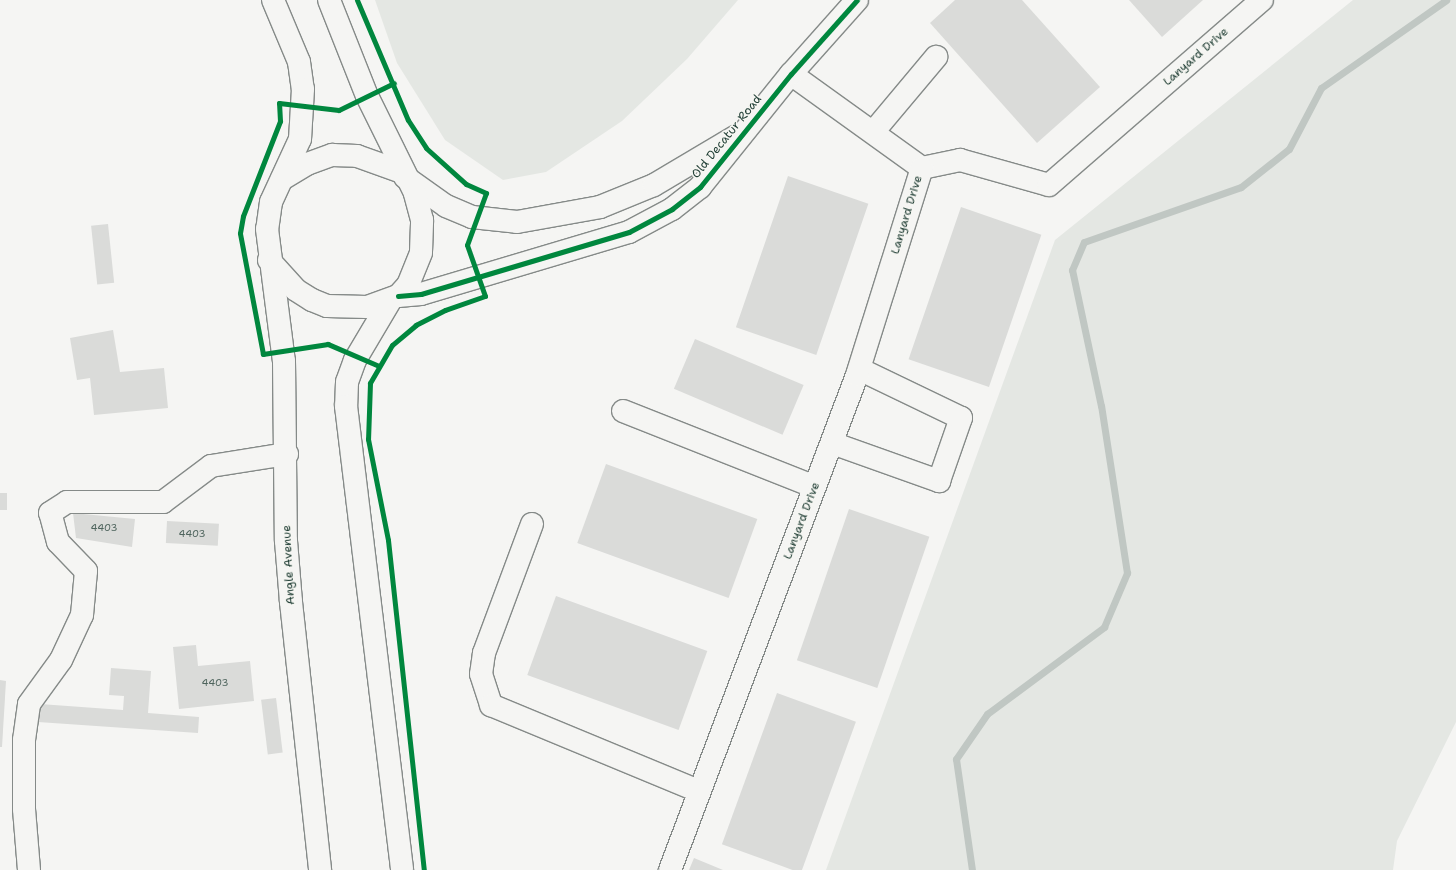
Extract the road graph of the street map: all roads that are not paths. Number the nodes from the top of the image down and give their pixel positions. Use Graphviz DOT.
graph roads {
  1 [pos="272,0"];
  2 [pos="329,0"];
  3 [pos="857,0"];
  4 [pos="1262,0"];
  5 [pos="936,57"];
  6 [pos="791,74"];
  7 [pos="745,131"];
  8 [pos="874,132"];
  9 [pos="922,168"];
  10 [pos="403,174"];
  11 [pos="281,180"];
  12 [pos="269,260"];
  13 [pos="394,298"];
  14 [pos="859,369"];
  15 [pos="623,411"];
  16 [pos="832,443"];
  17 [pos="286,454"];
  18 [pos="814,487"];
  19 [pos="532,524"];
  20 [pos="700,791"];
  21 [pos="29,870"];
  22 [pos="320,870"];
  23 [pos="402,870"];
  24 [pos="670,870"];
  1 -- 11 [label="main road"];
  2 -- 10 [label="main road"];
  3 -- 6 [label="main road, Old Decatur Road"];
  4 -- 9 [label="main road, Lanyard Drive"];
  5 -- 8 [label="main road"];
  6 -- 7 [label="main road, Old Decatur Road"];
  6 -- 8 [label="main road, Lanyard Drive"];
  7 -- 10 [label="main road, Old Decatur Road"];
  7 -- 13 [label="main road, Old Decatur Road"];
  8 -- 9 [label="main road, Lanyard Drive"];
  9 -- 14 [label="main road, Lanyard Drive"];
  10 -- 11 [label="main road"];
  10 -- 13 [label="main road"];
  11 -- 12 [label="main road, Angle Avenue"];
  12 -- 13 [label="main road, Old Decatur Road"];
  12 -- 17 [label="main road, Angle Avenue"];
  13 -- 23 [label="main road"];
  14 -- 16 [label="main road, Lanyard Drive"];
  14 -- 16 [label="main road"];
  15 -- 18 [label="main road"];
  16 -- 18 [label="main road, Lanyard Drive"];
  17 -- 21 [label="main road"];
  17 -- 22 [label="main road, Angle Avenue"];
  18 -- 20 [label="main road, Lanyard Drive"];
  19 -- 20 [label="main road"];
  20 -- 24 [label="main road, Lanyard Drive"];
}
